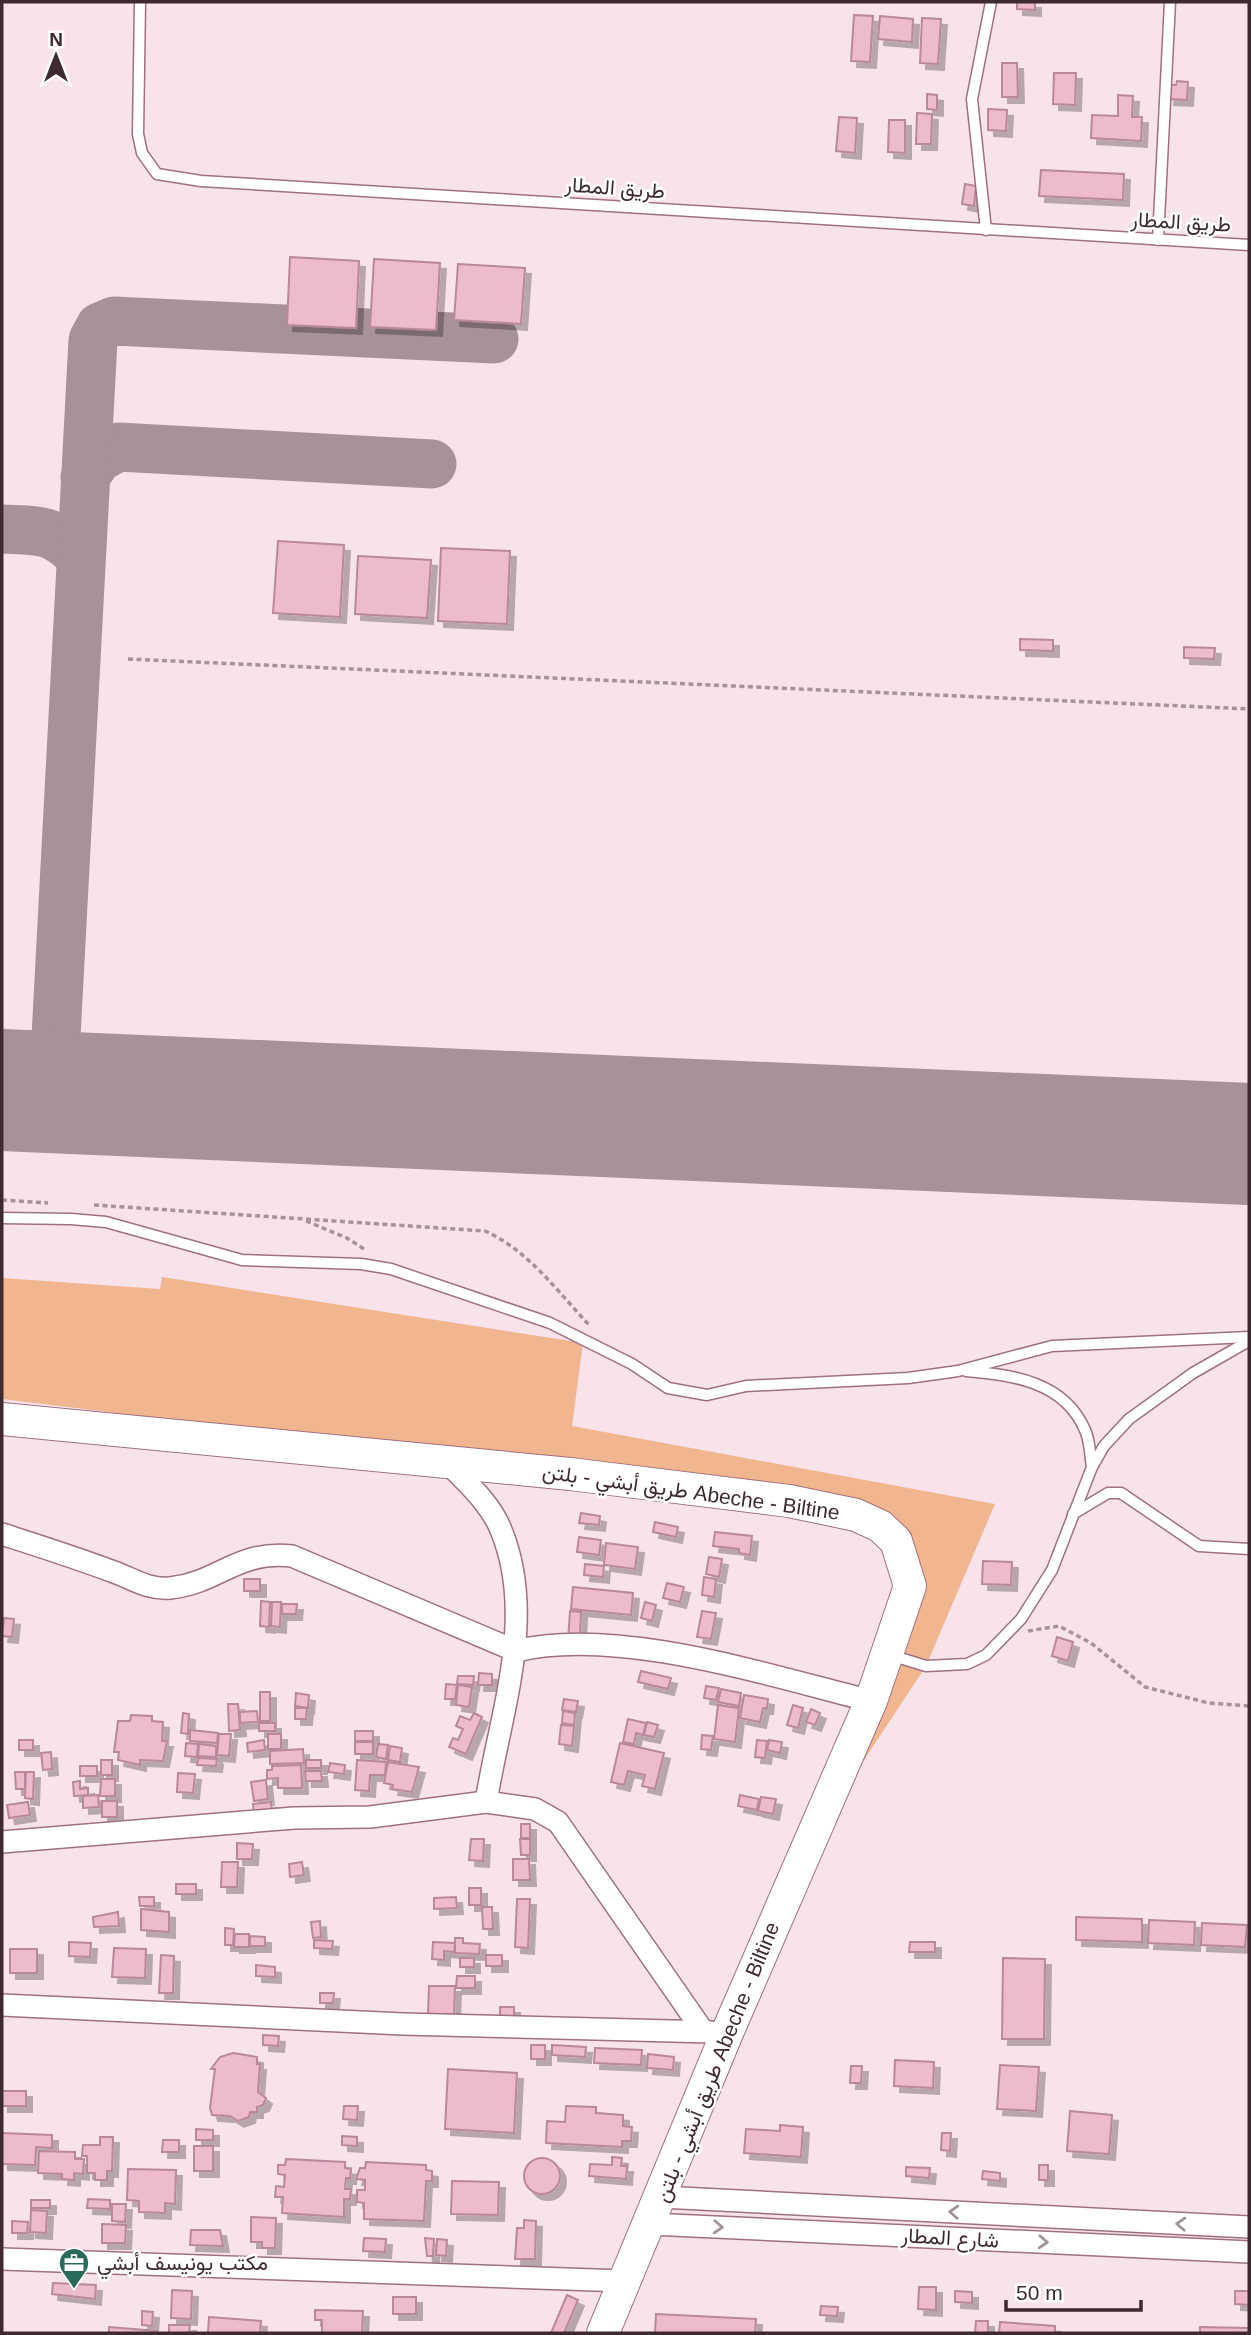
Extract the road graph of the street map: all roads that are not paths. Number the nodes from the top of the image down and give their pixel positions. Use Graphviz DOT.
graph roads {
  1 [pos="140,2"];
  2 [pos="991,2"];
  3 [pos="1170,2"];
  4 [pos="986,230"];
  5 [pos="1158,240"];
  6 [pos="1249,245"];
  7 [pos="2,1218"];
  8 [pos="1249,1339"];
  9 [pos="958,1371"];
  10 [pos="2,1419"];
  11 [pos="448,1464"];
  12 [pos="1092,1467"];
  13 [pos="1073,1514"];
  14 [pos="2,1534"];
  15 [pos="1249,1549"];
  16 [pos="516,1651"];
  17 [pos="888,1655"];
  18 [pos="871,1701"];
  19 [pos="486,1802"];
  20 [pos="2,1842"];
  21 [pos="2,2006"];
  22 [pos="715,2032"];
  23 [pos="655,2210"];
  24 [pos="1077,2218"];
  25 [pos="1249,2228"];
  26 [pos="1076,2244"];
  27 [pos="1249,2252"];
  28 [pos="2,2259"];
  29 [pos="624,2281"];
  30 [pos="603,2333"];
  1 -- 4 [label="lane, طريق المطار"];
  2 -- 4 [label="lane"];
  3 -- 5 [label="lane"];
  4 -- 5 [label="lane, طريق المطار"];
  5 -- 6 [label="lane, طريق المطار"];
  7 -- 9 [label="lane"];
  8 -- 9 [label="lane"];
  8 -- 12 [label="lane"];
  9 -- 12 [label="lane"];
  10 -- 11 [label="main road, طريق أبشي - بلتن Abeche - Biltine"];
  11 -- 16 [label="street"];
  11 -- 17 [label="main road, طريق أبشي - بلتن Abeche - Biltine"];
  12 -- 13 [label="lane"];
  13 -- 15 [label="lane"];
  13 -- 17 [label="lane"];
  14 -- 16 [label="street"];
  16 -- 18 [label="street"];
  16 -- 19 [label="street"];
  17 -- 18 [label="main road, طريق أبشي - بلتن Abeche - Biltine"];
  18 -- 22 [label="main road, طريق أبشي - بلتن Abeche - Biltine"];
  19 -- 20 [label="street"];
  19 -- 22 [label="street"];
  21 -- 22 [label="street"];
  22 -- 23 [label="main road, طريق أبشي - بلتن Abeche - Biltine"];
  24 -- 23 [label="street, شارع المطار, one-way"];
  23 -- 26 [label="street, شارع المطار, one-way"];
  23 -- 29 [label="main road, طريق أبشي - بلتن Abeche - Biltine"];
  25 -- 24 [label="street, شارع المطار, one-way"];
  24 -- 26 [label="street"];
  26 -- 27 [label="street, شارع المطار"];
  28 -- 29 [label="street"];
  29 -- 30 [label="main road, طريق أبشي - بلتن Abeche - Biltine"];
}
